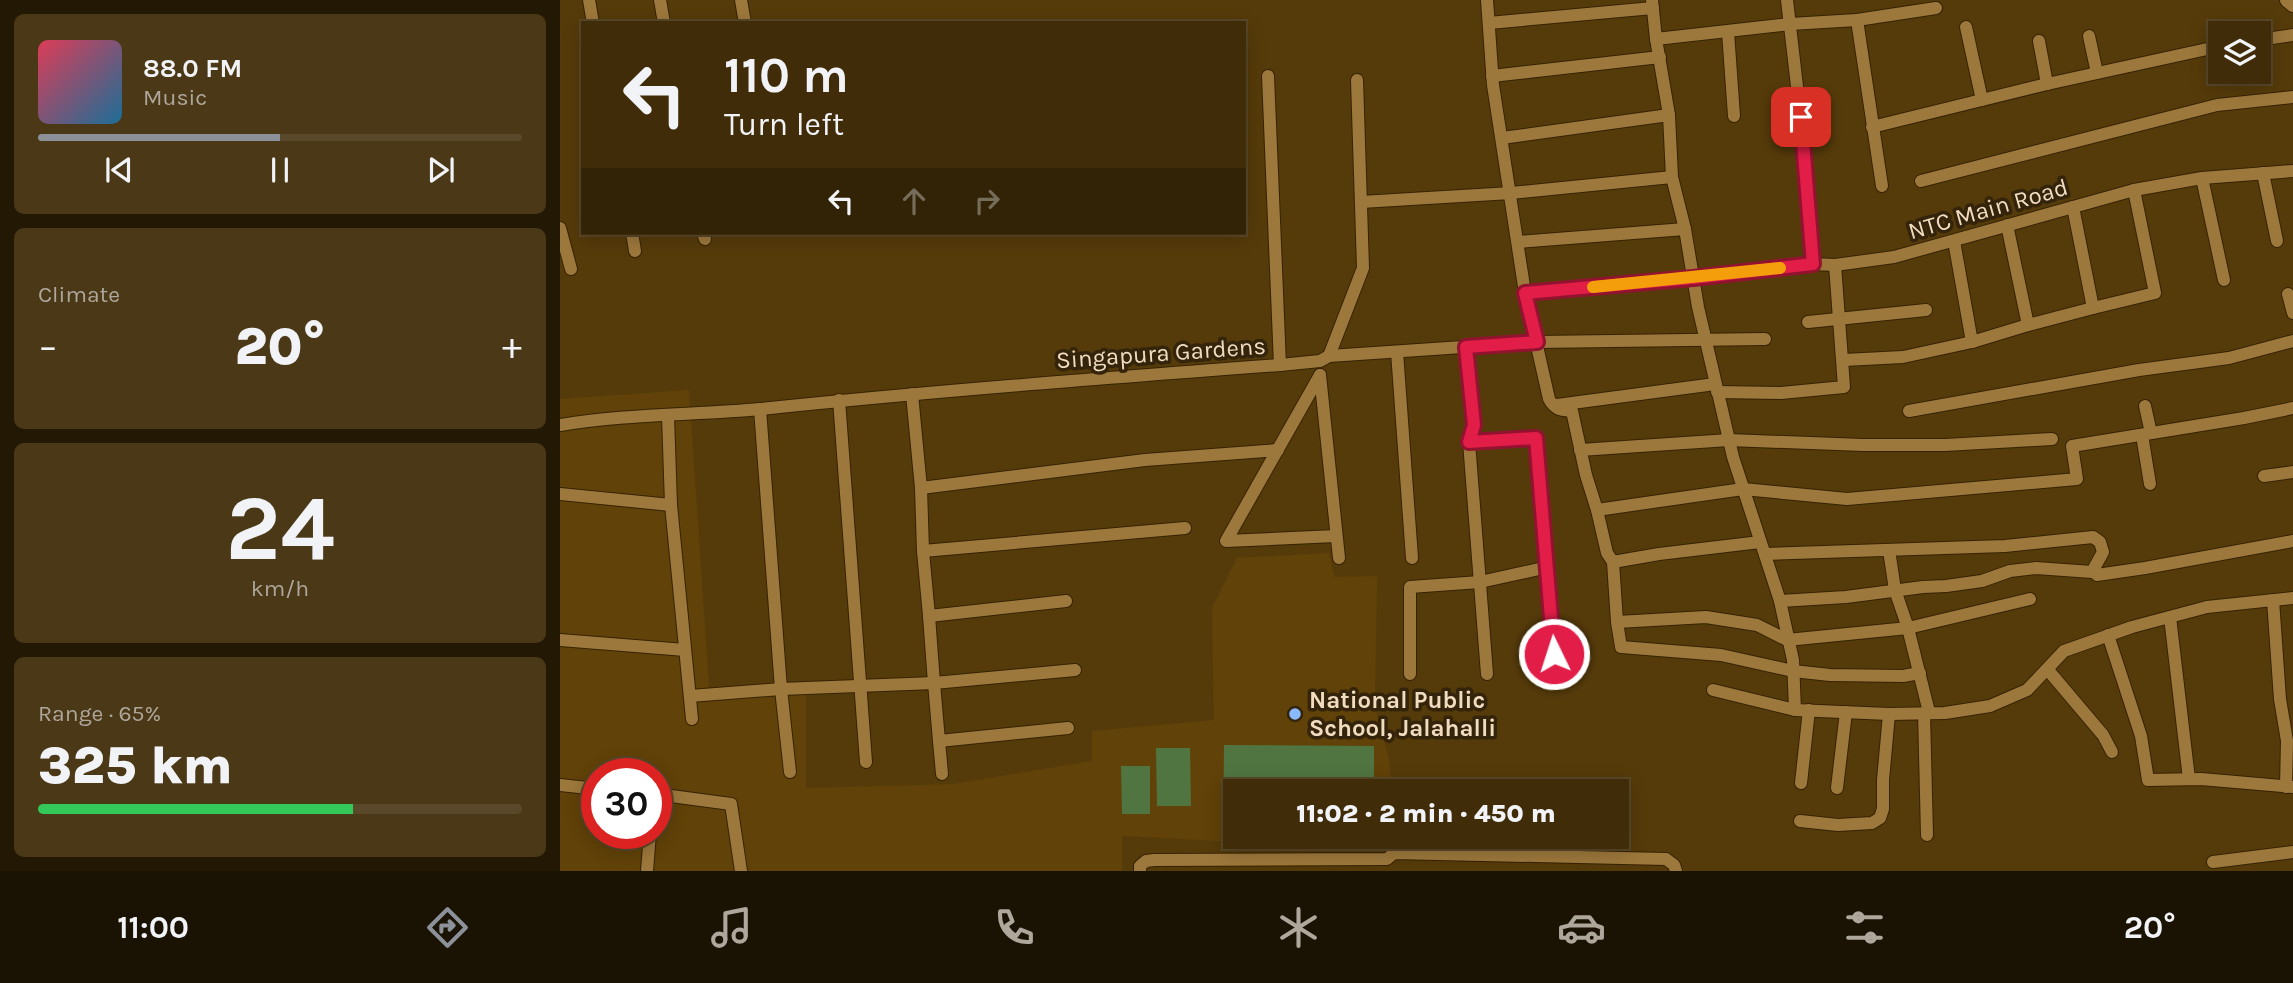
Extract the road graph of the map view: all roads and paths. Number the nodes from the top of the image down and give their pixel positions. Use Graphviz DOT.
graph roads {
  1 [pos="589,0"];
  2 [pos="660,0"];
  3 [pos="741,0"];
  4 [pos="1487,0"];
  5 [pos="1787,0"];
  6 [pos="2287,0"];
  7 [pos="1653,4"];
  8 [pos="2293,5"];
  9 [pos="1936,8"];
  10 [pos="1857,20"];
  11 [pos="593,21"];
  12 [pos="664,21"];
  13 [pos="745,21"];
  14 [pos="1489,23"];
  15 [pos="1790,24"];
  16 [pos="1966,27"];
  17 [pos="1728,32"];
  18 [pos="2293,35"];
  19 [pos="2089,36"];
  20 [pos="2271,38"];
  21 [pos="1656,39"];
  22 [pos="2039,41"];
  23 [pos="2208,49"];
  24 [pos="1660,57"];
  25 [pos="2097,73"];
  26 [pos="1268,76"];
  27 [pos="1492,76"];
  28 [pos="1357,80"];
  29 [pos="2047,84"];
  30 [pos="2293,97"];
  31 [pos="1982,100"];
  32 [pos="1669,115"];
  33 [pos="1734,116"];
  34 [pos="1872,127"];
  35 [pos="1502,138"];
  36 [pos="2293,171"];
  37 [pos="2263,173"];
  38 [pos="1672,177"];
  39 [pos="2203,178"];
  40 [pos="1921,181"];
  41 [pos="1882,187"];
  42 [pos="2134,190"];
  43 [pos="1511,193"];
  44 [pos="1361,202"];
  45 [pos="2073,207"];
  46 [pos="2007,225"];
  47 [pos="560,228"];
  48 [pos="1685,229"];
  49 [pos="632,235"];
  50 [pos="1954,241"];
  51 [pos="2277,241"];
  52 [pos="1518,242"];
  53 [pos="635,251"];
  54 [pos="1813,264"];
  55 [pos="1835,265"];
  56 [pos="571,269"];
  57 [pos="1693,278"];
  58 [pos="2224,280"];
  59 [pos="1525,293"];
  60 [pos="2288,294"];
  61 [pos="2092,308"];
  62 [pos="1926,310"];
  63 [pos="2293,313"];
  64 [pos="1838,319"];
  65 [pos="1808,322"];
  66 [pos="2028,325"];
  67 [pos="1705,340"];
  68 [pos="1765,340"];
  69 [pos="2293,341"];
  70 [pos="1537,342"];
  71 [pos="1972,342"];
  72 [pos="1466,347"];
  73 [pos="1397,352"];
  74 [pos="1325,358"];
  75 [pos="1844,360"];
  76 [pos="1280,365"];
  77 [pos="1320,375"];
  78 [pos="1716,388"];
  79 [pos="912,394"];
  80 [pos="839,400"];
  81 [pos="1553,406"];
  82 [pos="2145,406"];
  83 [pos="2293,408"];
  84 [pos="760,409"];
  85 [pos="1909,411"];
  86 [pos="668,416"];
  87 [pos="560,425"];
  88 [pos="2146,434"];
  89 [pos="2052,439"];
  90 [pos="1729,440"];
  91 [pos="1469,442"];
  92 [pos="1278,450"];
  93 [pos="1580,450"];
  94 [pos="2293,472"];
  95 [pos="2264,476"];
  96 [pos="2150,484"];
  97 [pos="921,488"];
  98 [pos="1743,489"];
  99 [pos="560,494"];
  100 [pos="671,505"];
  101 [pos="1597,510"];
  102 [pos="1185,528"];
  103 [pos="1336,536"];
  104 [pos="2293,541"];
  105 [pos="1762,548"];
  106 [pos="1889,550"];
  107 [pos="923,551"];
  108 [pos="1339,558"];
  109 [pos="1412,558"];
  110 [pos="1613,562"];
  111 [pos="1548,567"];
  112 [pos="2097,575"];
  113 [pos="1480,582"];
  114 [pos="1895,590"];
  115 [pos="2293,598"];
  116 [pos="2030,599"];
  117 [pos="1066,600"];
  118 [pos="2273,600"];
  119 [pos="1780,601"];
  120 [pos="929,616"];
  121 [pos="2170,617"];
  122 [pos="1617,622"];
  123 [pos="1908,628"];
  124 [pos="2108,635"];
  125 [pos="560,640"];
  126 [pos="1787,640"];
  127 [pos="685,650"];
  128 [pos="1075,670"];
  129 [pos="2048,670"];
  130 [pos="1793,671"];
  131 [pos="1920,673"];
  132 [pos="1410,674"];
  133 [pos="1487,674"];
  134 [pos="1555,674"];
  135 [pos="934,683"];
  136 [pos="860,686"];
  137 [pos="781,689"];
  138 [pos="1713,690"];
  139 [pos="690,696"];
  140 [pos="1795,710"];
  141 [pos="1810,710"];
  142 [pos="1846,712"];
  143 [pos="1926,712"];
  144 [pos="1889,714"];
  145 [pos="692,719"];
  146 [pos="1068,728"];
  147 [pos="939,741"];
  148 [pos="2112,752"];
  149 [pos="866,762"];
  150 [pos="790,772"];
  151 [pos="942,774"];
  152 [pos="2189,779"];
  153 [pos="1801,783"];
  154 [pos="560,785"];
  155 [pos="581,787"];
  156 [pos="2289,787"];
  157 [pos="1837,789"];
  158 [pos="672,796"];
  159 [pos="1800,821"];
  160 [pos="1927,835"];
  161 [pos="649,849"];
  162 [pos="2293,852"];
  163 [pos="2213,862"];
  164 [pos="647,871"];
  165 [pos="741,871"];
  166 [pos="1140,871"];
  167 [pos="1676,871"];
  1 -- 11 [label="street"];
  2 -- 12 [label="street"];
  3 -- 13 [label="street"];
  4 -- 14 [label="street"];
  5 -- 15 [label="street"];
  6 -- 8 [label="street"];
  7 -- 14 [label="street"];
  7 -- 21 [label="street"];
  9 -- 10 [label="street"];
  10 -- 15 [label="street"];
  10 -- 34 [label="street"];
  14 -- 27 [label="street"];
  15 -- 17 [label="street"];
  15 -- 54 [label="street"];
  16 -- 31 [label="street"];
  17 -- 21 [label="street"];
  17 -- 33 [label="street"];
  18 -- 20 [label="street"];
  19 -- 25 [label="street"];
  21 -- 24 [label="street"];
  22 -- 29 [label="street"];
  23 -- 25 [label="street"];
  24 -- 27 [label="street"];
  24 -- 32 [label="street"];
  25 -- 29 [label="street"];
  26 -- 76 [label="street"];
  27 -- 35 [label="street"];
  28 -- 44 [label="street"];
  29 -- 31 [label="street"];
  30 -- 40 [label="street"];
  31 -- 34 [label="street"];
  32 -- 35 [label="street"];
  32 -- 38 [label="street"];
  34 -- 41 [label="street"];
  35 -- 43 [label="street"];
  36 -- 37 [label="street, NTC Main Road"];
  37 -- 39 [label="street, NTC Main Road"];
  37 -- 51 [label="street"];
  38 -- 43 [label="street"];
  38 -- 48 [label="street"];
  39 -- 42 [label="street, NTC Main Road"];
  39 -- 58 [label="street"];
  42 -- 45 [label="street, NTC Main Road"];
  42 -- 61 [label="street"];
  43 -- 44 [label="street"];
  43 -- 52 [label="street"];
  44 -- 74 [label="street"];
  45 -- 46 [label="street, NTC Main Road"];
  45 -- 61 [label="street"];
  46 -- 50 [label="street, NTC Main Road"];
  46 -- 66 [label="street"];
  47 -- 56 [label="street"];
  48 -- 52 [label="street"];
  48 -- 57 [label="street"];
  49 -- 53 [label="street"];
  50 -- 55 [label="street, NTC Main Road"];
  50 -- 71 [label="street"];
  52 -- 59 [label="street"];
  54 -- 55 [label="street, NTC Main Road"];
  54 -- 57 [label="street, NTC Main Road"];
  55 -- 64 [label="street"];
  57 -- 59 [label="street, NTC Main Road"];
  57 -- 67 [label="street"];
  59 -- 70 [label="street"];
  60 -- 63 [label="street"];
  61 -- 66 [label="street"];
  62 -- 64 [label="street"];
  64 -- 65 [label="street"];
  64 -- 75 [label="street"];
  66 -- 71 [label="street"];
  67 -- 68 [label="street, Singapura Gardens"];
  67 -- 70 [label="street, Singapura Gardens"];
  67 -- 78 [label="street"];
  69 -- 85 [label="street"];
  70 -- 72 [label="street, Singapura Gardens"];
  70 -- 81 [label="street"];
  71 -- 75 [label="street"];
  72 -- 73 [label="street, Singapura Gardens"];
  72 -- 91 [label="street"];
  73 -- 74 [label="street, Singapura Gardens"];
  73 -- 109 [label="street"];
  74 -- 76 [label="street, Singapura Gardens"];
  74 -- 77 [label="street"];
  75 -- 78 [label="street"];
  76 -- 79 [label="street, Singapura Gardens"];
  77 -- 92 [label="street"];
  77 -- 103 [label="street"];
  78 -- 81 [label="street"];
  78 -- 90 [label="street"];
  79 -- 80 [label="street, Singapura Gardens"];
  79 -- 97 [label="street"];
  80 -- 84 [label="street, Singapura Gardens"];
  80 -- 136 [label="street"];
  81 -- 93 [label="street"];
  82 -- 88 [label="street"];
  83 -- 88 [label="street"];
  84 -- 86 [label="street, Singapura Gardens"];
  84 -- 137 [label="street"];
  86 -- 87 [label="street, Singapura Gardens"];
  86 -- 100 [label="street"];
  88 -- 96 [label="street"];
  88 -- 98 [label="street"];
  89 -- 90 [label="street"];
  90 -- 93 [label="street"];
  90 -- 98 [label="street"];
  91 -- 111 [label="street"];
  91 -- 113 [label="street"];
  92 -- 97 [label="street"];
  92 -- 103 [label="street"];
  93 -- 101 [label="street"];
  94 -- 95 [label="street"];
  97 -- 107 [label="street"];
  98 -- 101 [label="street"];
  98 -- 105 [label="street"];
  99 -- 100 [label="street"];
  100 -- 127 [label="street"];
  101 -- 110 [label="street"];
  102 -- 107 [label="street"];
  103 -- 108 [label="street"];
  104 -- 112 [label="street"];
  105 -- 106 [label="street"];
  105 -- 110 [label="street"];
  105 -- 119 [label="street"];
  106 -- 114 [label="street"];
  106 -- 114 [label="street"];
  107 -- 120 [label="street"];
  110 -- 122 [label="street"];
  111 -- 113 [label="street"];
  111 -- 134 [label="street"];
  113 -- 132 [label="street"];
  113 -- 133 [label="street"];
  114 -- 119 [label="street"];
  114 -- 123 [label="street"];
  115 -- 118 [label="street"];
  116 -- 123 [label="street"];
  117 -- 120 [label="street"];
  118 -- 121 [label="street"];
  118 -- 156 [label="street"];
  119 -- 126 [label="street"];
  120 -- 135 [label="street"];
  121 -- 124 [label="street"];
  121 -- 152 [label="street"];
  122 -- 126 [label="street"];
  122 -- 130 [label="street"];
  123 -- 126 [label="street"];
  123 -- 131 [label="street"];
  124 -- 129 [label="street"];
  124 -- 152 [label="street"];
  125 -- 127 [label="street"];
  126 -- 130 [label="street"];
  127 -- 139 [label="street"];
  128 -- 135 [label="street"];
  129 -- 143 [label="street"];
  129 -- 148 [label="street"];
  130 -- 131 [label="street"];
  130 -- 140 [label="street"];
  131 -- 143 [label="street"];
  135 -- 136 [label="street"];
  135 -- 147 [label="street"];
  136 -- 137 [label="street"];
  136 -- 149 [label="street"];
  137 -- 139 [label="street"];
  137 -- 150 [label="street"];
  138 -- 140 [label="street"];
  139 -- 145 [label="street"];
  140 -- 141 [label="street"];
  141 -- 142 [label="street"];
  141 -- 153 [label="street"];
  142 -- 144 [label="street"];
  142 -- 157 [label="street"];
  143 -- 144 [label="street"];
  143 -- 160 [label="street"];
  144 -- 159 [label="street"];
  146 -- 147 [label="street"];
  147 -- 151 [label="street"];
  152 -- 156 [label="street"];
  154 -- 155 [label="street"];
  158 -- 165 [label="street"];
  161 -- 164 [label="street"];
  162 -- 163 [label="street"];
  166 -- 167 [label="street"];
}
